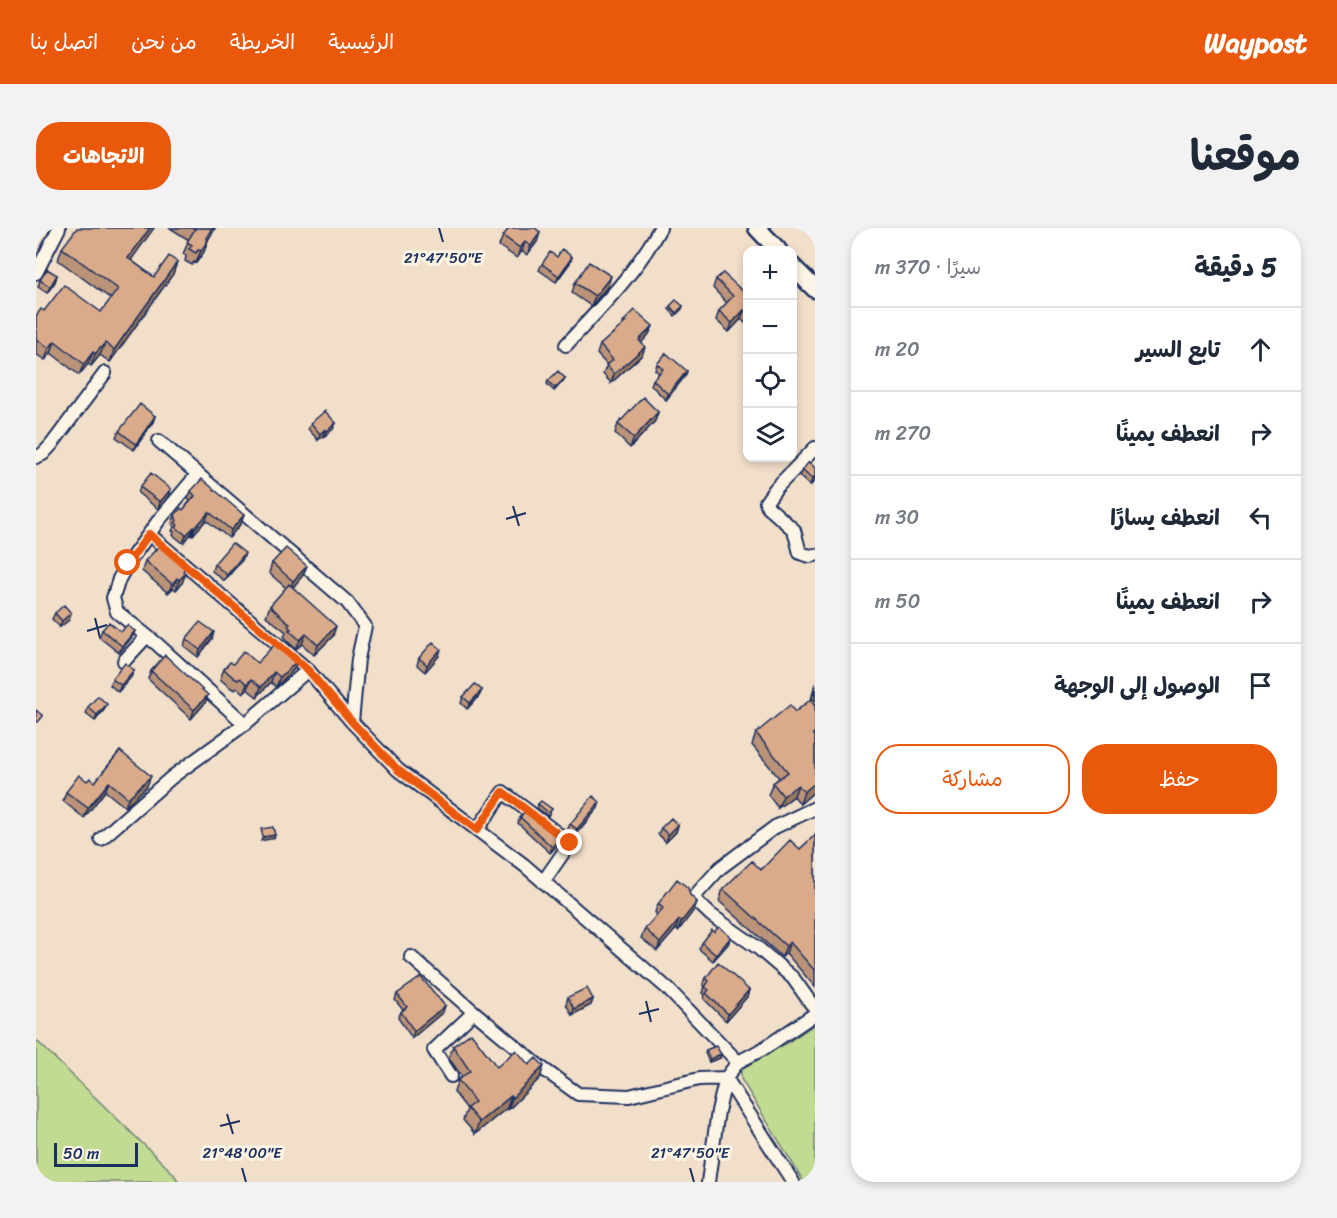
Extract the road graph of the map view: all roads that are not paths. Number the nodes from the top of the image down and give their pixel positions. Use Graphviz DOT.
graph roads {
  1 [pos="59,228"];
  2 [pos="660,228"];
  3 [pos="757,228"];
  4 [pos="774,246"];
  5 [pos="797,271"];
  6 [pos="36,273"];
  7 [pos="815,290"];
  8 [pos="566,345"];
  9 [pos="105,373"];
  10 [pos="159,441"];
  11 [pos="815,448"];
  12 [pos="36,457"];
  13 [pos="198,474"];
  14 [pos="149,534"];
  15 [pos="815,555"];
  16 [pos="147,636"];
  17 [pos="124,661"];
  18 [pos="308,670"];
  19 [pos="352,722"];
  20 [pos="245,724"];
  21 [pos="815,808"];
  22 [pos="477,830"];
  23 [pos="101,839"];
  24 [pos="543,882"];
  25 [pos="411,957"];
  26 [pos="815,1009"];
  27 [pos="474,1012"];
  28 [pos="815,1014"];
  29 [pos="738,1062"];
  30 [pos="451,1076"];
  31 [pos="726,1078"];
  32 [pos="708,1182"];
  33 [pos="793,1182"];
  1 -- 6 [label="street"];
  2 -- 8 [label="street"];
  3 -- 4 [label="street"];
  5 -- 7 [label="street"];
  9 -- 12 [label="street"];
  10 -- 13 [label="street"];
  11 -- 15 [label="street"];
  13 -- 14 [label="street"];
  13 -- 19 [label="street"];
  14 -- 16 [label="street"];
  14 -- 18 [label="street"];
  16 -- 17 [label="street"];
  16 -- 20 [label="street"];
  18 -- 19 [label="street"];
  18 -- 20 [label="street"];
  19 -- 22 [label="street"];
  20 -- 23 [label="street"];
  21 -- 26 [label="street"];
  22 -- 24 [label="street"];
  22 -- 24 [label="street"];
  24 -- 29 [label="street"];
  25 -- 27 [label="street"];
  27 -- 30 [label="street"];
  27 -- 31 [label="street"];
  28 -- 29 [label="street"];
  29 -- 31 [label="street"];
  31 -- 32 [label="street"];
  31 -- 33 [label="street"];
}
